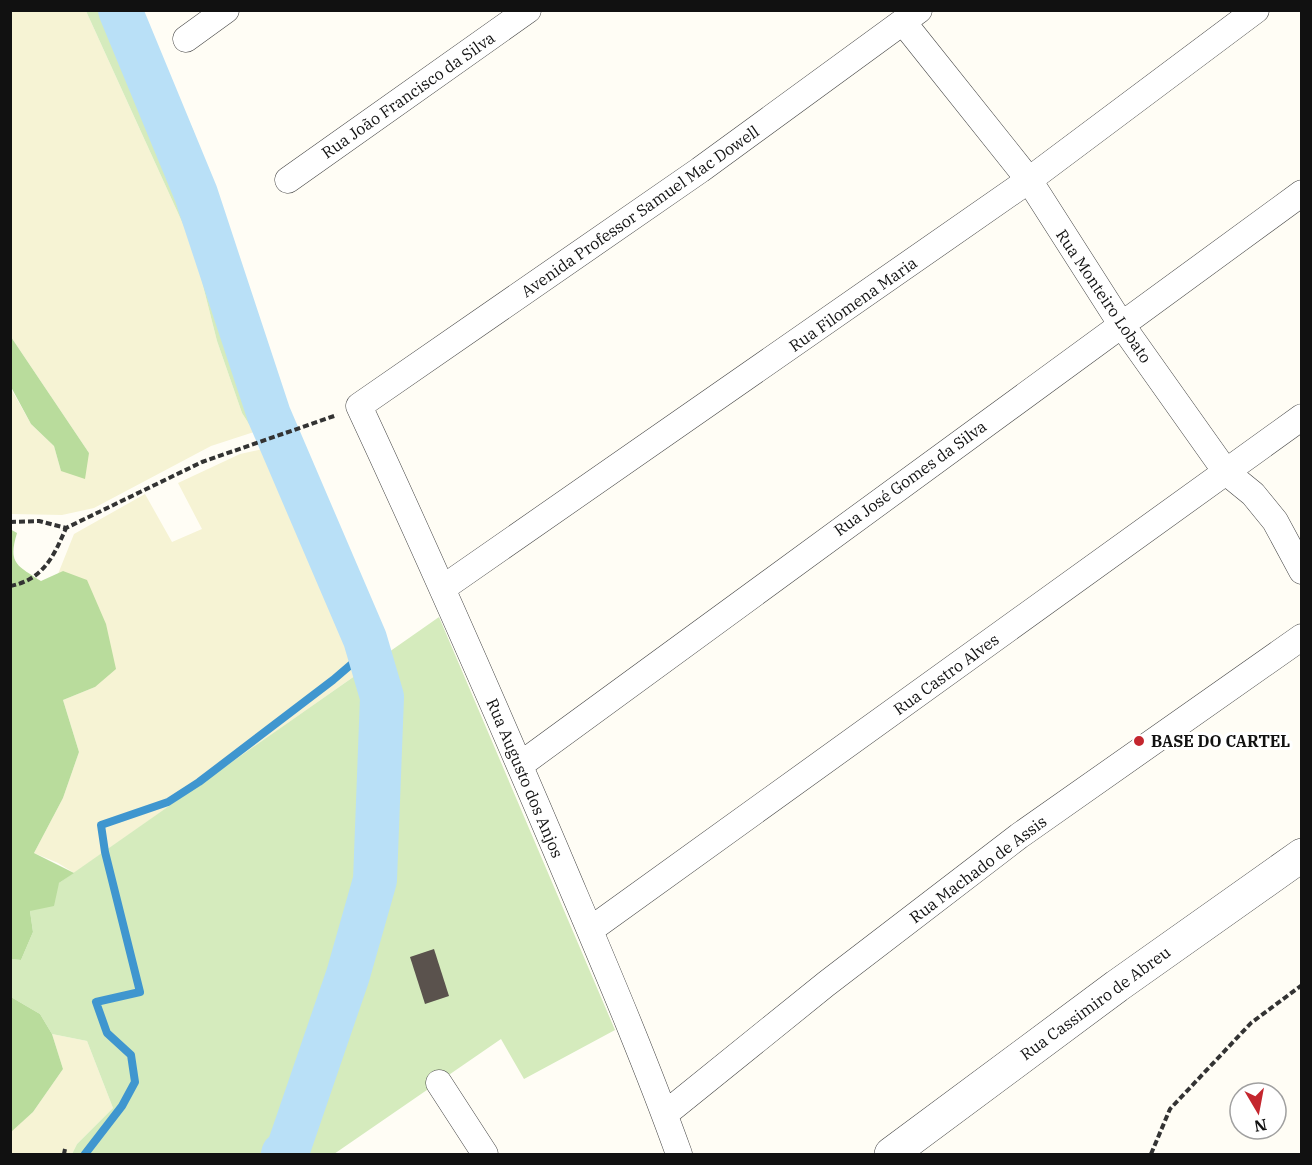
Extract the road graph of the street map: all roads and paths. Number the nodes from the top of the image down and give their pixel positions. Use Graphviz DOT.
graph roads {
  1 [pos="226,10"];
  2 [pos="528,10"];
  3 [pos="1257,10"];
  4 [pos="911,16"];
  5 [pos="186,39"];
  6 [pos="288,180"];
  7 [pos="1029,180"];
  8 [pos="1302,193"];
  9 [pos="1121,324"];
  10 [pos="358,406"];
  11 [pos="1302,417"];
  12 [pos="312,426"];
  13 [pos="1226,472"];
  14 [pos="10,522"];
  15 [pos="66,528"];
  16 [pos="1302,571"];
  17 [pos="10,586"];
  18 [pos="443,588"];
  19 [pos="1302,637"];
  20 [pos="520,765"];
  21 [pos="1302,855"];
  22 [pos="590,930"];
  23 [pos="1302,985"];
  24 [pos="439,1083"];
  25 [pos="665,1114"];
  26 [pos="65,1149"];
  27 [pos="64,1155"];
  28 [pos="485,1155"];
  29 [pos="680,1155"];
  30 [pos="891,1155"];
  31 [pos="1151,1155"];
  1 -- 5 [label="street"];
  2 -- 6 [label="street, Rua João Francisco da Silva"];
  3 -- 7 [label="street, Rua Filomena Maria"];
  4 -- 7 [label="street, Rua Monteiro Lobato"];
  4 -- 10 [label="street, Avenida Professor Samuel Mac Dowell"];
  7 -- 9 [label="street, Rua Monteiro Lobato"];
  7 -- 18 [label="street, Rua Filomena Maria"];
  8 -- 9 [label="street, Rua José Gomes da Silva"];
  9 -- 13 [label="street, Rua Monteiro Lobato"];
  9 -- 20 [label="street, Rua José Gomes da Silva"];
  10 -- 18 [label="street, Rua Augusto dos Anjos"];
  11 -- 13 [label="street, Rua Castro Alves"];
  12 -- 15 [label="path"];
  13 -- 16 [label="street, Rua Monteiro Lobato"];
  13 -- 22 [label="street, Rua Castro Alves"];
  14 -- 15 [label="path"];
  15 -- 17 [label="path"];
  18 -- 20 [label="street, Rua Augusto dos Anjos"];
  19 -- 25 [label="street, Rua Machado de Assis"];
  20 -- 22 [label="street, Rua Augusto dos Anjos"];
  21 -- 30 [label="street, Rua Cassimiro de Abreu"];
  22 -- 25 [label="street, Rua Augusto dos Anjos"];
  23 -- 31 [label="path"];
  24 -- 28 [label="street"];
  25 -- 29 [label="street, Rua Augusto dos Anjos"];
  26 -- 27 [label="path"];
}
